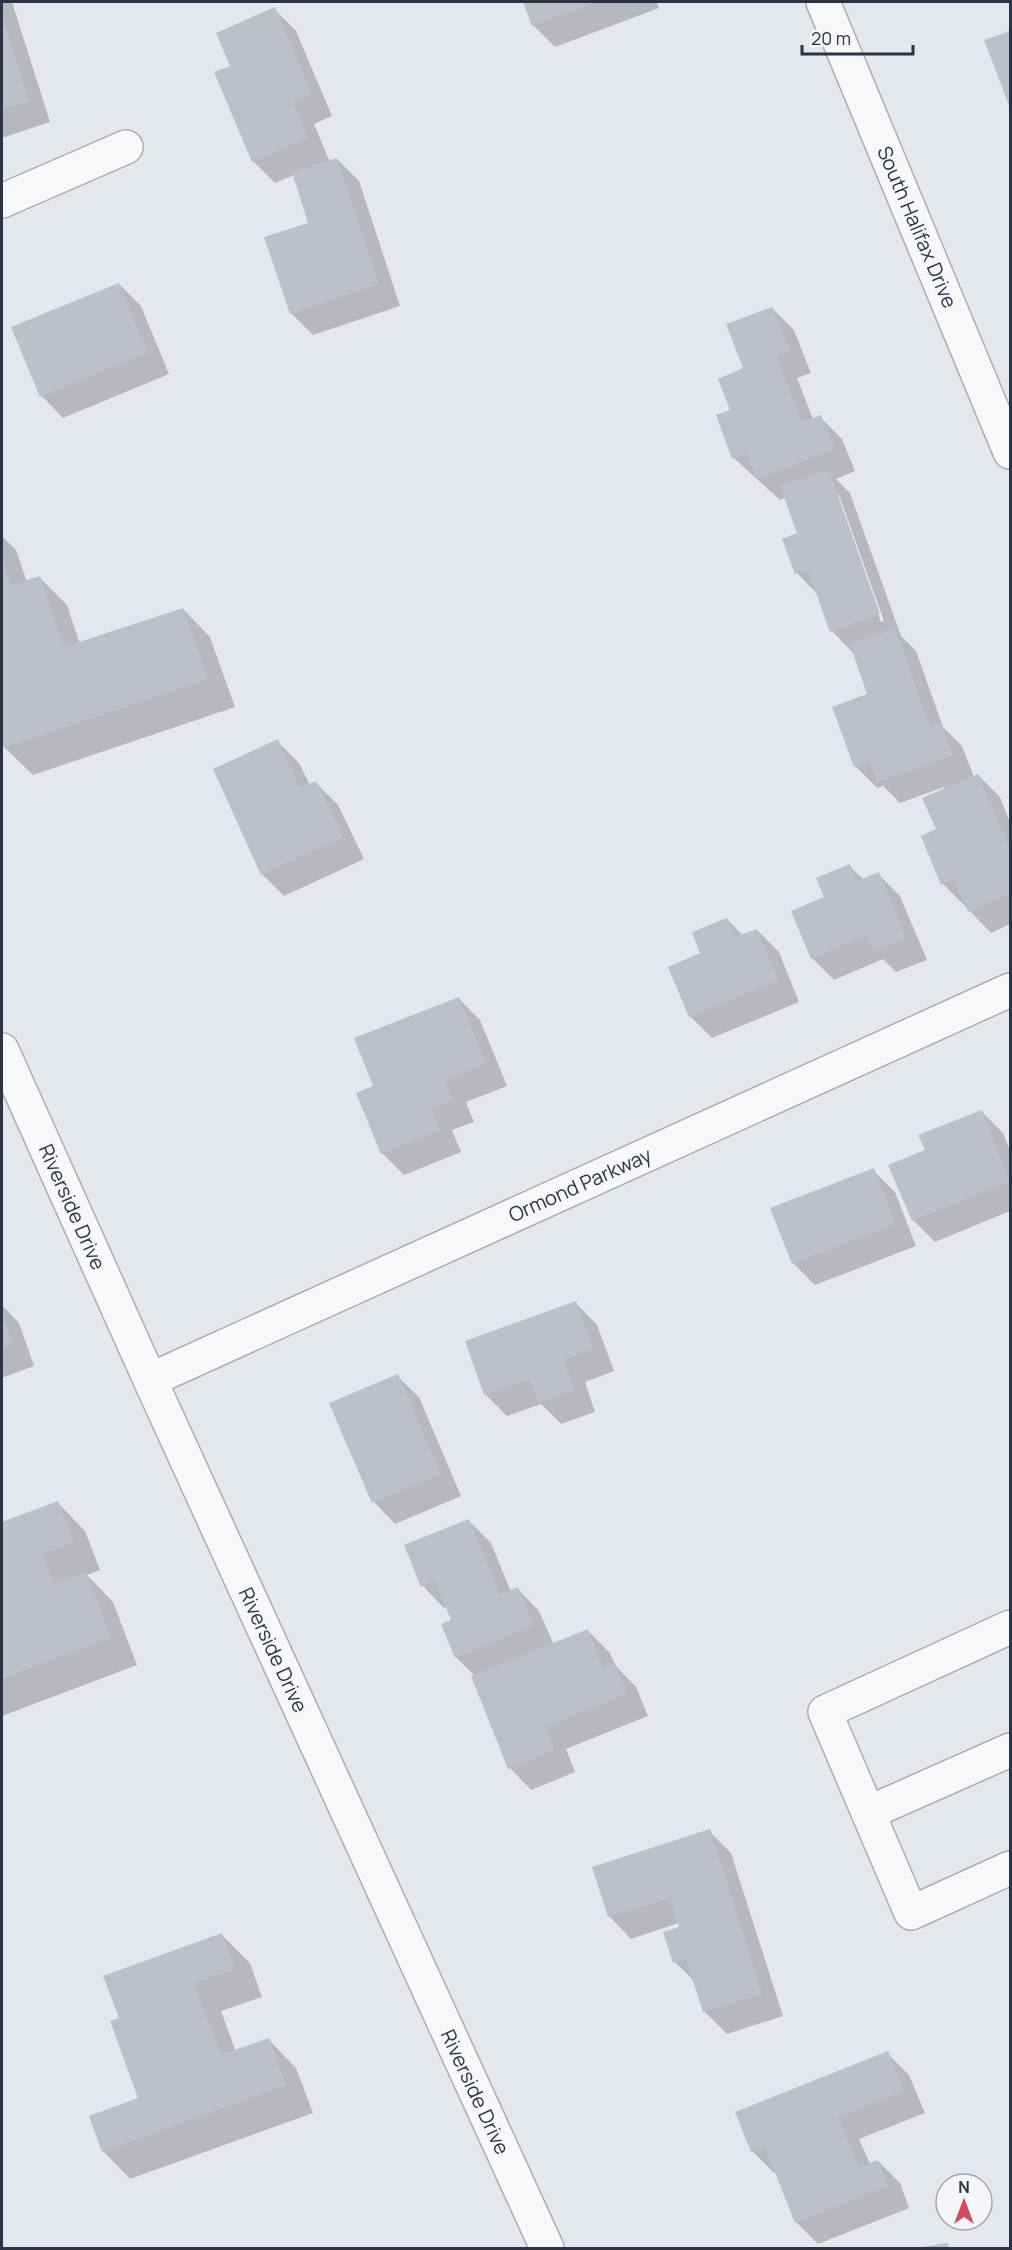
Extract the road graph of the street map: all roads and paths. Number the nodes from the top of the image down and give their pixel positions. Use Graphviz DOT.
graph roads {
  1 [pos="823,2"];
  2 [pos="126,147"];
  3 [pos="2,201"];
  4 [pos="1011,452"];
  5 [pos="1011,990"];
  6 [pos="2,1050"];
  7 [pos="150,1380"];
  8 [pos="1011,1627"];
  9 [pos="1011,1750"];
  10 [pos="868,1813"];
  11 [pos="1011,1868"];
  12 [pos="547,2248"];
  1 -- 4 [label="street, South Halifax Drive"];
  2 -- 3 [label="street"];
  5 -- 7 [label="street, Ormond Parkway"];
  6 -- 7 [label="street, Riverside Drive"];
  7 -- 12 [label="street, Riverside Drive"];
  8 -- 10 [label="street"];
  9 -- 10 [label="street"];
  10 -- 11 [label="street"];
}
